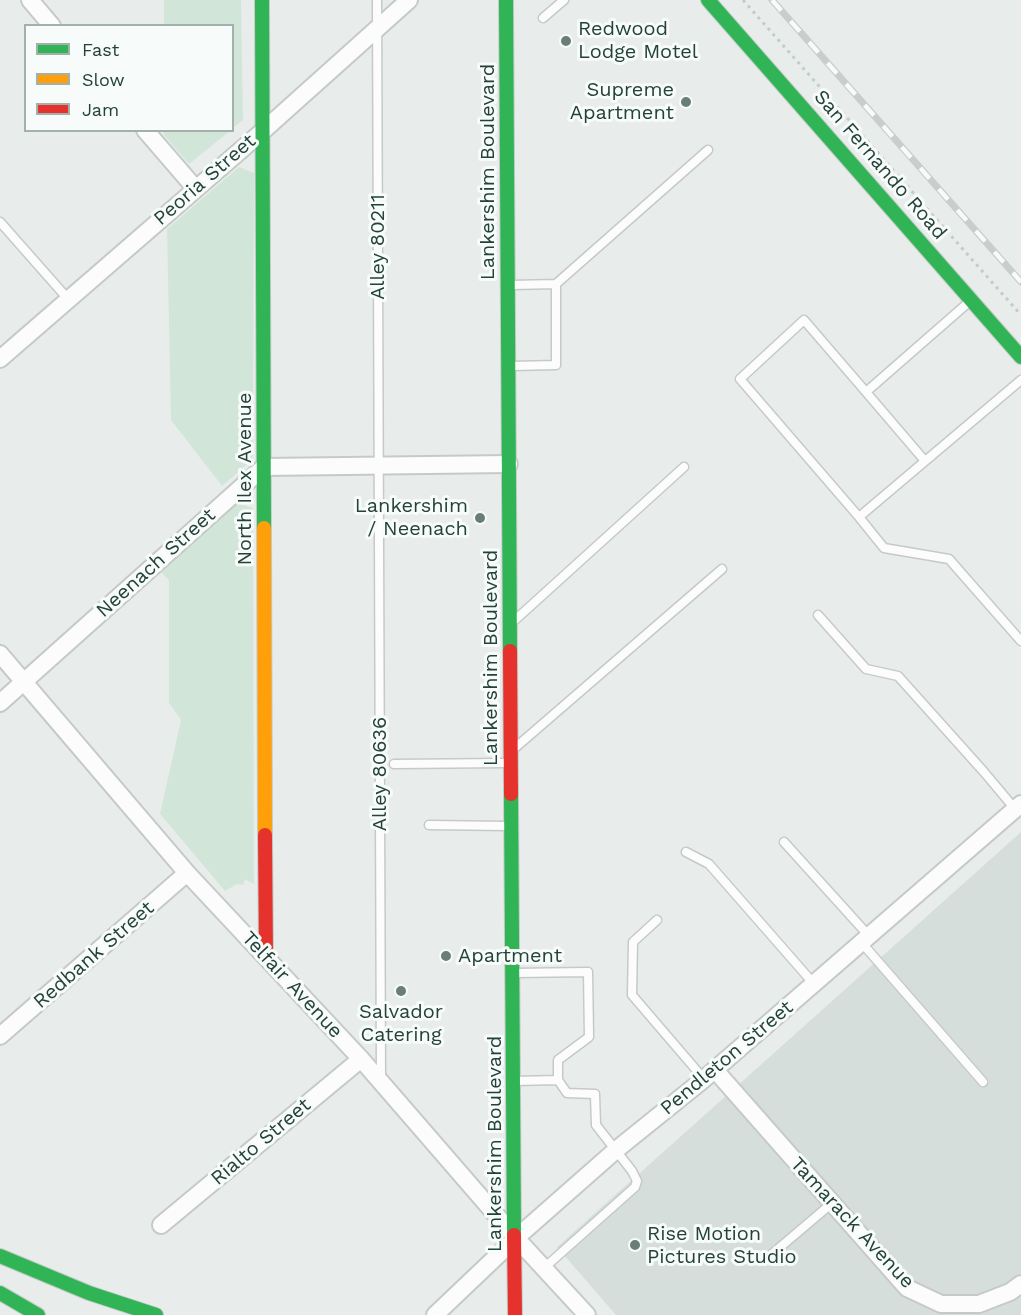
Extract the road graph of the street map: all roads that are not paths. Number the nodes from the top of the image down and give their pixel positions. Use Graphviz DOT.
graph roads {
  1 [pos="30,0"];
  2 [pos="262,0"];
  3 [pos="377,0"];
  4 [pos="409,0"];
  5 [pos="506,0"];
  6 [pos="564,0"];
  7 [pos="708,0"];
  8 [pos="543,18"];
  9 [pos="50,24"];
  10 [pos="377,28"];
  11 [pos="264,130"];
  12 [pos="146,132"];
  13 [pos="708,150"];
  14 [pos="195,188"];
  15 [pos="0,222"];
  16 [pos="556,284"];
  17 [pos="508,285"];
  18 [pos="68,299"];
  19 [pos="972,299"];
  20 [pos="1021,357"];
  21 [pos="0,359"];
  22 [pos="508,366"];
  23 [pos="1021,380"];
  24 [pos="866,392"];
  25 [pos="925,461"];
  26 [pos="509,464"];
  27 [pos="379,466"];
  28 [pos="264,467"];
  29 [pos="684,467"];
  30 [pos="860,517"];
  31 [pos="722,569"];
  32 [pos="818,615"];
  33 [pos="510,624"];
  34 [pos="1021,641"];
  35 [pos="0,654"];
  36 [pos="24,682"];
  37 [pos="0,703"];
  38 [pos="511,757"];
  39 [pos="394,764"];
  40 [pos="1018,806"];
  41 [pos="429,825"];
  42 [pos="511,826"];
  43 [pos="784,842"];
  44 [pos="686,852"];
  45 [pos="187,873"];
  46 [pos="657,920"];
  47 [pos="865,939"];
  48 [pos="266,957"];
  49 [pos="514,973"];
  50 [pos="814,984"];
  51 [pos="0,1036"];
  52 [pos="361,1059"];
  53 [pos="710,1074"];
  54 [pos="514,1080"];
  55 [pos="558,1080"];
  56 [pos="381,1082"];
  57 [pos="983,1082"];
  58 [pos="616,1150"];
  59 [pos="831,1204"];
  60 [pos="161,1225"];
  61 [pos="516,1238"];
  62 [pos="772,1254"];
  63 [pos="0,1256"];
  64 [pos="544,1268"];
  65 [pos="1021,1284"];
  66 [pos="0,1293"];
  67 [pos="940,1310"];
  68 [pos="38,1315"];
  69 [pos="156,1315"];
  70 [pos="435,1315"];
  71 [pos="515,1315"];
  72 [pos="587,1315"];
  1 -- 9 [label="street"];
  2 -- 11 [label="main road, North Ilex Avenue"];
  3 -- 10 [label="lane, Alley 80211"];
  4 -- 10 [label="street, Peoria Street"];
  5 -- 17 [label="main road, Lankershim Boulevard"];
  6 -- 8 [label="lane"];
  7 -- 19 [label="main road, San Fernando Road"];
  10 -- 11 [label="street, Peoria Street"];
  10 -- 27 [label="lane, Alley 80211"];
  11 -- 14 [label="street, Peoria Street"];
  11 -- 28 [label="main road, North Ilex Avenue"];
  12 -- 14 [label="street"];
  13 -- 16 [label="lane"];
  14 -- 18 [label="street, Peoria Street"];
  15 -- 18 [label="lane"];
  16 -- 17 [label="lane"];
  16 -- 22 [label="lane"];
  17 -- 22 [label="main road, Lankershim Boulevard"];
  18 -- 21 [label="street, Peoria Street"];
  19 -- 20 [label="main road, San Fernando Road"];
  19 -- 24 [label="lane"];
  22 -- 26 [label="main road, Lankershim Boulevard"];
  23 -- 25 [label="lane"];
  24 -- 25 [label="lane"];
  24 -- 30 [label="lane"];
  25 -- 30 [label="lane"];
  26 -- 27 [label="street"];
  26 -- 33 [label="main road, Lankershim Boulevard"];
  27 -- 28 [label="street"];
  27 -- 56 [label="lane, Alley 80636"];
  28 -- 36 [label="street, Neenach Street"];
  28 -- 48 [label="main road, North Ilex Avenue"];
  29 -- 33 [label="lane"];
  30 -- 34 [label="lane"];
  31 -- 38 [label="lane"];
  32 -- 40 [label="lane"];
  33 -- 38 [label="main road, Lankershim Boulevard"];
  35 -- 36 [label="street, Telfair Avenue"];
  36 -- 37 [label="street, Neenach Street"];
  36 -- 45 [label="street, Telfair Avenue"];
  38 -- 39 [label="lane"];
  38 -- 42 [label="main road, Lankershim Boulevard"];
  40 -- 47 [label="street, Pendleton Street"];
  41 -- 42 [label="lane"];
  42 -- 49 [label="main road, Lankershim Boulevard"];
  43 -- 47 [label="lane"];
  44 -- 50 [label="lane"];
  45 -- 48 [label="street, Telfair Avenue"];
  45 -- 51 [label="street, Redbank Street"];
  46 -- 53 [label="lane"];
  47 -- 50 [label="street, Pendleton Street"];
  47 -- 57 [label="lane"];
  48 -- 52 [label="street, Telfair Avenue"];
  49 -- 54 [label="main road, Lankershim Boulevard"];
  49 -- 55 [label="lane"];
  50 -- 53 [label="street, Pendleton Street"];
  52 -- 56 [label="street, Telfair Avenue"];
  52 -- 60 [label="street, Rialto Street"];
  53 -- 58 [label="street, Pendleton Street"];
  53 -- 59 [label="street, Tamarack Avenue"];
  54 -- 55 [label="lane"];
  54 -- 61 [label="main road, Lankershim Boulevard"];
  55 -- 58 [label="lane"];
  56 -- 61 [label="street, Telfair Avenue"];
  58 -- 61 [label="street, Pendleton Street"];
  58 -- 64 [label="lane"];
  59 -- 62 [label="lane"];
  59 -- 67 [label="street, Tamarack Avenue"];
  61 -- 64 [label="street, Telfair Avenue"];
  61 -- 70 [label="street, Pendleton Street"];
  61 -- 71 [label="main road, Lankershim Boulevard"];
  63 -- 69 [label="main road"];
  64 -- 72 [label="street, Telfair Avenue"];
  65 -- 67 [label="street, Tamarack Avenue"];
  66 -- 68 [label="main road"];
}
